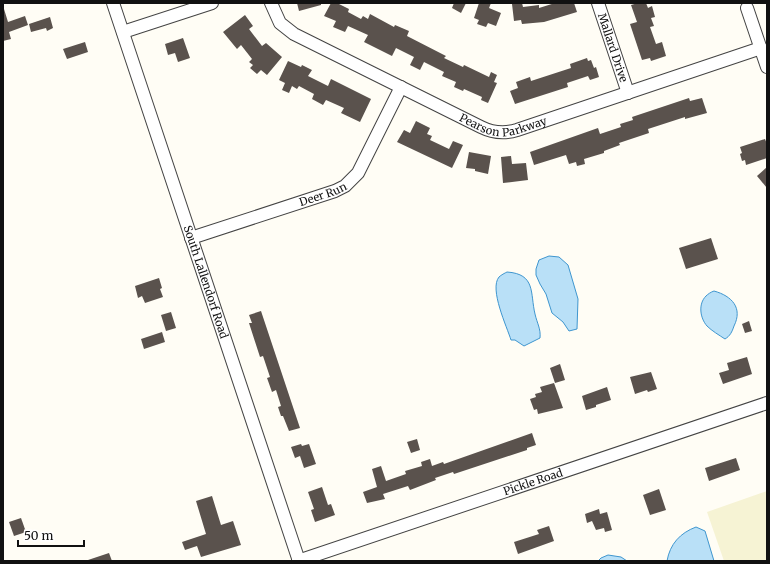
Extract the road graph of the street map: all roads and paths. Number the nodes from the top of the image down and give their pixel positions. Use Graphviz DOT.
graph roads {
  1 [pos="113,3"];
  2 [pos="212,3"];
  3 [pos="271,3"];
  4 [pos="598,3"];
  5 [pos="747,8"];
  6 [pos="123,32"];
  7 [pos="761,48"];
  8 [pos="767,67"];
  9 [pos="401,87"];
  10 [pos="628,93"];
  11 [pos="191,238"];
  12 [pos="767,403"];
  13 [pos="299,561"];
  1 -- 6 [label="street, South Lallendorf Road"];
  2 -- 6 [label="street"];
  3 -- 9 [label="street, Pearson Parkway"];
  4 -- 10 [label="street, Mallard Drive"];
  5 -- 7 [label="street"];
  6 -- 11 [label="street, South Lallendorf Road"];
  7 -- 8 [label="street"];
  7 -- 10 [label="street, Pearson Parkway"];
  9 -- 10 [label="street, Pearson Parkway"];
  9 -- 11 [label="street, Deer Run"];
  11 -- 13 [label="street, South Lallendorf Road"];
  12 -- 13 [label="street, Pickle Road"];
}
